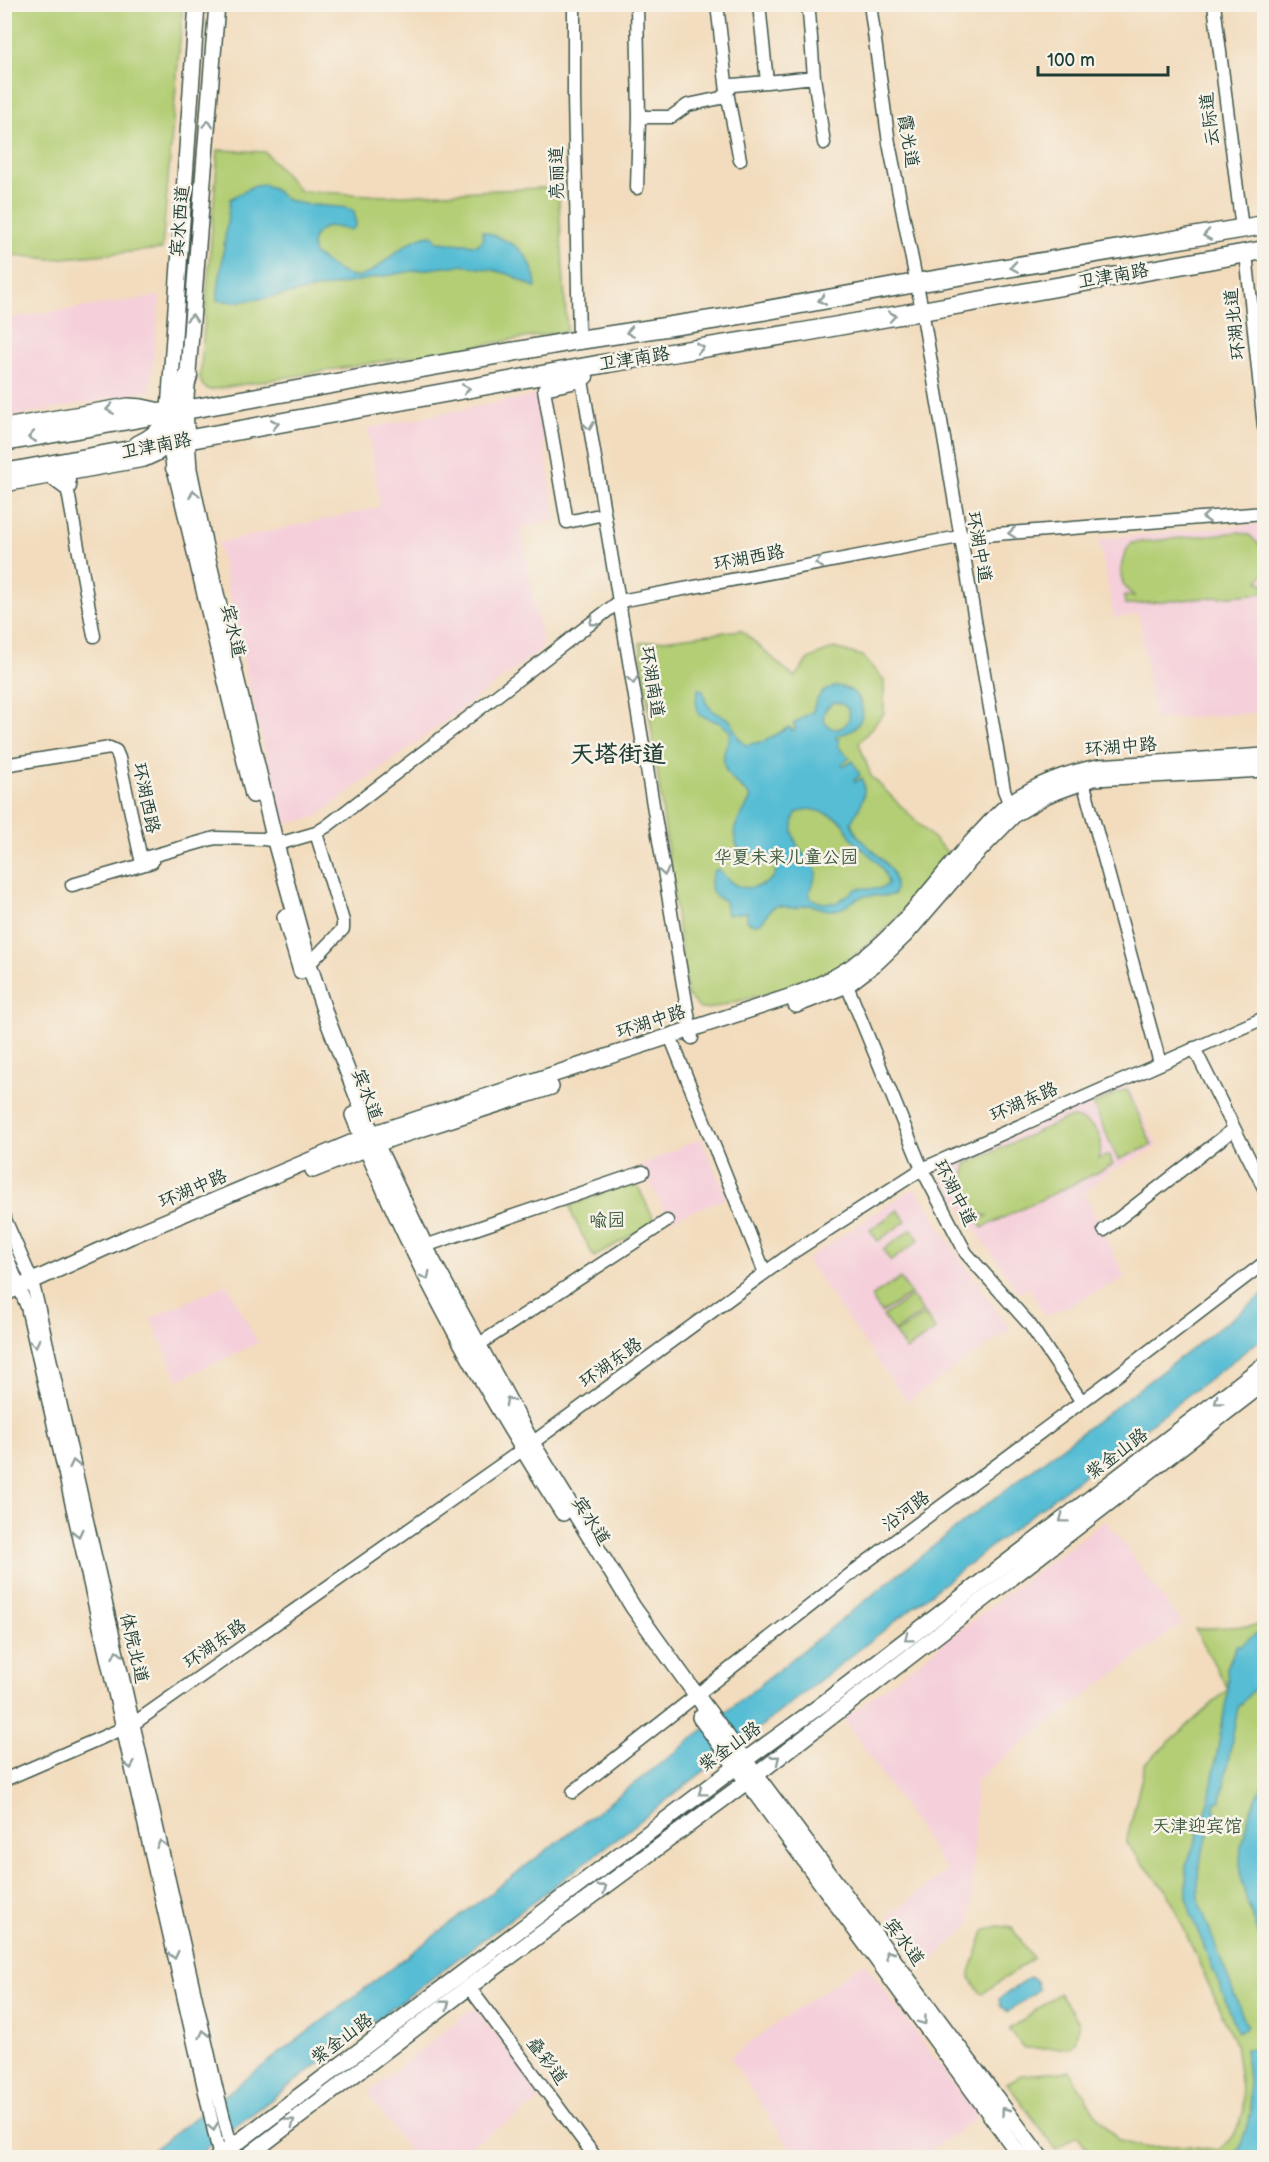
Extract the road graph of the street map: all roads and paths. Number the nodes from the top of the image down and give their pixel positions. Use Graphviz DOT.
graph roads {
  1 [pos="198,4"];
  2 [pos="217,4"];
  3 [pos="574,4"];
  4 [pos="637,4"];
  5 [pos="717,4"];
  6 [pos="759,4"];
  7 [pos="870,4"];
  8 [pos="1214,4"];
  9 [pos="809,12"];
  10 [pos="814,77"];
  11 [pos="767,82"];
  12 [pos="727,92"];
  13 [pos="639,117"];
  14 [pos="824,143"];
  15 [pos="740,160"];
  16 [pos="638,188"];
  17 [pos="1264,225"];
  18 [pos="1242,229"];
  19 [pos="1264,250"];
  20 [pos="1246,253"];
  21 [pos="916,283"];
  22 [pos="922,310"];
  23 [pos="579,340"];
  24 [pos="581,374"];
  25 [pos="179,375"];
  26 [pos="212,405"];
  27 [pos="149,408"];
  28 [pos="177,414"];
  29 [pos="131,420"];
  30 [pos="4,427"];
  31 [pos="1264,428"];
  32 [pos="217,435"];
  33 [pos="177,441"];
  34 [pos="4,442"];
  35 [pos="123,452"];
  36 [pos="182,468"];
  37 [pos="4,473"];
  38 [pos="61,473"];
  39 [pos="4,484"];
  40 [pos="1264,513"];
  41 [pos="604,514"];
  42 [pos="959,537"];
  43 [pos="620,601"];
  44 [pos="94,636"];
  45 [pos="1264,756"];
  46 [pos="4,765"];
  47 [pos="1264,769"];
  48 [pos="1082,776"];
  49 [pos="1011,809"];
  50 [pos="316,834"];
  51 [pos="234,839"];
  52 [pos="270,840"];
  53 [pos="72,885"];
  54 [pos="309,964"];
  55 [pos="845,980"];
  56 [pos="1264,1018"];
  57 [pos="691,1034"];
  58 [pos="671,1041"];
  59 [pos="1194,1048"];
  60 [pos="1160,1063"];
  61 [pos="1234,1129"];
  62 [pos="371,1142"];
  63 [pos="922,1169"];
  64 [pos="643,1172"];
  65 [pos="1264,1188"];
  66 [pos="4,1217"];
  67 [pos="667,1221"];
  68 [pos="1104,1230"];
  69 [pos="425,1246"];
  70 [pos="4,1249"];
  71 [pos="1264,1263"];
  72 [pos="765,1273"];
  73 [pos="28,1288"];
  74 [pos="4,1294"];
  75 [pos="4,1303"];
  76 [pos="478,1345"];
  77 [pos="1264,1365"];
  78 [pos="1264,1383"];
  79 [pos="1082,1402"];
  80 [pos="527,1446"];
  81 [pos="693,1699"];
  82 [pos="128,1727"];
  83 [pos="736,1757"];
  84 [pos="751,1778"];
  85 [pos="4,1780"];
  86 [pos="573,1792"];
  87 [pos="469,1987"];
  88 [pos="224,2155"];
  89 [pos="245,2157"];
  90 [pos="596,2157"];
  91 [pos="1022,2157"];
  92 [pos="1041,2157"];
  1 -- 25 [label="main road, 宾水西道"];
  25 -- 2 [label="main road, 宾水西道, one-way"];
  3 -- 23 [label="street, 亮丽道"];
  4 -- 13 [label="street"];
  5 -- 12 [label="street"];
  6 -- 11 [label="street"];
  7 -- 21 [label="street, 霞光道"];
  8 -- 18 [label="street, 云际道"];
  9 -- 10 [label="street"];
  10 -- 11 [label="street"];
  10 -- 14 [label="street"];
  11 -- 12 [label="street"];
  12 -- 13 [label="street"];
  12 -- 15 [label="street"];
  13 -- 16 [label="street"];
  17 -- 18 [label="highway, 卫津南路"];
  18 -- 21 [label="highway, 卫津南路, one-way"];
  19 -- 20 [label="highway, 卫津南路"];
  20 -- 22 [label="highway, 卫津南路"];
  20 -- 31 [label="street, 环湖北道"];
  21 -- 22 [label="street, 环湖中道"];
  21 -- 23 [label="highway, 卫津南路, one-way"];
  24 -- 22 [label="highway, 卫津南路, one-way"];
  22 -- 42 [label="street, 环湖中道"];
  23 -- 26 [label="highway, 卫津南路"];
  32 -- 24 [label="highway, 卫津南路, one-way"];
  24 -- 41 [label="street, 环湖南道, one-way"];
  24 -- 41 [label="street"];
  25 -- 26 [label="highway"];
  25 -- 27 [label="main road"];
  25 -- 28 [label="highway"];
  26 -- 28 [label="highway, 卫津南路"];
  27 -- 28 [label="main road"];
  27 -- 29 [label="main road"];
  27 -- 30 [label="main road, one-way"];
  28 -- 29 [label="highway, 卫津南路"];
  28 -- 32 [label="main road"];
  28 -- 33 [label="highway"];
  28 -- 35 [label="highway"];
  29 -- 34 [label="highway, 卫津南路, one-way"];
  32 -- 33 [label="highway, 卫津南路"];
  32 -- 36 [label="main road"];
  33 -- 35 [label="highway, 卫津南路"];
  33 -- 36 [label="highway"];
  33 -- 38 [label="main road"];
  35 -- 38 [label="highway, 卫津南路"];
  36 -- 52 [label="main road, 宾水道"];
  37 -- 38 [label="highway, 卫津南路"];
  38 -- 39 [label="main road"];
  38 -- 44 [label="street"];
  40 -- 42 [label="street, 环湖西路, one-way"];
  41 -- 43 [label="street, 环湖南道"];
  42 -- 43 [label="street, 环湖西路, one-way"];
  42 -- 49 [label="street, 环湖中道"];
  43 -- 50 [label="street, 环湖西路, one-way"];
  43 -- 57 [label="street, 环湖南道, one-way"];
  45 -- 48 [label="main road, 环湖中路"];
  46 -- 51 [label="street, 环湖西路"];
  47 -- 48 [label="main road, 环湖中路"];
  48 -- 49 [label="main road, 环湖中路"];
  48 -- 60 [label="street"];
  49 -- 55 [label="main road, 环湖中路"];
  50 -- 52 [label="street, 环湖西路"];
  50 -- 54 [label="street"];
  51 -- 52 [label="street, 环湖西路"];
  51 -- 53 [label="street"];
  52 -- 54 [label="main road, 宾水道"];
  52 -- 62 [label="main road, 宾水道"];
  54 -- 62 [label="main road, 宾水道"];
  55 -- 57 [label="main road, 环湖中路"];
  55 -- 63 [label="street, 环湖中道"];
  56 -- 59 [label="street, 环湖东路"];
  57 -- 58 [label="main road, 环湖中路"];
  58 -- 62 [label="main road, 环湖中路"];
  58 -- 62 [label="main road, 环湖中路"];
  58 -- 72 [label="street"];
  59 -- 60 [label="street, 环湖东路"];
  59 -- 61 [label="street"];
  60 -- 63 [label="street, 环湖东路"];
  61 -- 65 [label="street"];
  61 -- 68 [label="street"];
  62 -- 69 [label="main road, 宾水道"];
  62 -- 73 [label="main road, 环湖中路"];
  62 -- 80 [label="main road, 宾水道, one-way"];
  63 -- 72 [label="street, 环湖东路"];
  63 -- 79 [label="street, 环湖中道"];
  64 -- 69 [label="street"];
  66 -- 73 [label="street, 体院北道"];
  67 -- 76 [label="street"];
  69 -- 76 [label="main road, 宾水道"];
  70 -- 73 [label="street, 体院北道"];
  71 -- 79 [label="street, 沿河路"];
  72 -- 80 [label="street, 环湖东路"];
  73 -- 74 [label="main road, 环湖中路"];
  73 -- 75 [label="main road, 环湖中路"];
  73 -- 82 [label="street, 体院北道"];
  80 -- 76 [label="main road, 宾水道, one-way"];
  77 -- 83 [label="main road, 紫金山路, one-way"];
  84 -- 78 [label="main road, 紫金山路, one-way"];
  79 -- 81 [label="street, 沿河路"];
  80 -- 81 [label="main road, 宾水道"];
  80 -- 82 [label="street, 环湖东路"];
  81 -- 83 [label="main road, 宾水道"];
  81 -- 86 [label="street, 沿河路"];
  82 -- 85 [label="street, 环湖东路"];
  82 -- 88 [label="street, 体院北道"];
  83 -- 84 [label="main road, 宾水道"];
  83 -- 88 [label="main road, 紫金山路, one-way"];
  87 -- 84 [label="main road, 紫金山路, one-way"];
  84 -- 91 [label="main road, 宾水道, one-way"];
  92 -- 84 [label="main road, 宾水道, one-way"];
  89 -- 87 [label="main road, 紫金山路, one-way"];
  87 -- 90 [label="street, 叠彩道"];
}
